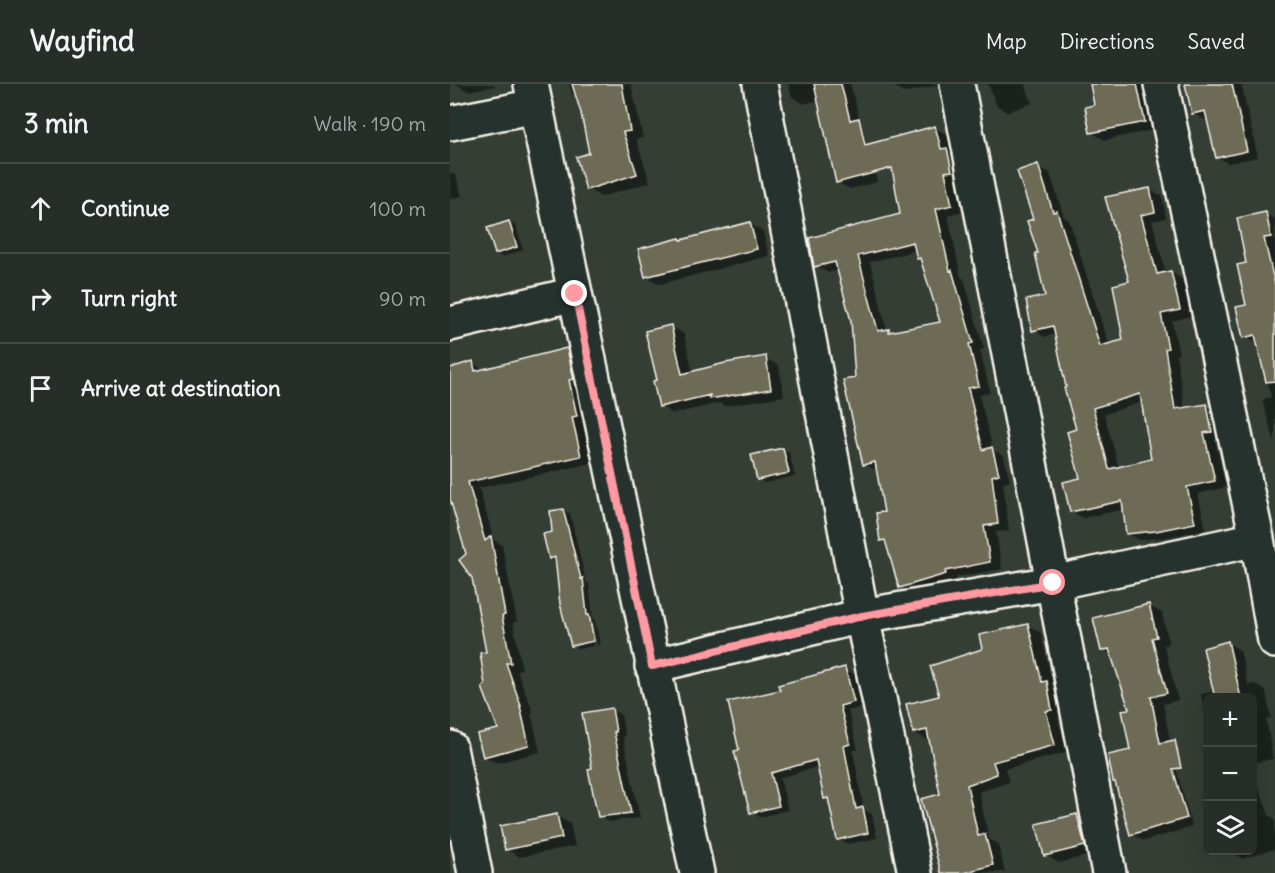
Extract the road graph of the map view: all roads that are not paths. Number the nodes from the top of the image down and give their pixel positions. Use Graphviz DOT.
graph roads {
  1 [pos="760,84"];
  2 [pos="957,84"];
  3 [pos="1161,84"];
  4 [pos="534,95"];
  5 [pos="450,123"];
  6 [pos="575,294"];
  7 [pos="450,324"];
  8 [pos="1257,539"];
  9 [pos="1053,583"];
  10 [pos="862,616"];
  11 [pos="1275,641"];
  12 [pos="652,666"];
  13 [pos="450,747"];
  14 [pos="475,873"];
  15 [pos="697,873"];
  16 [pos="915,873"];
  17 [pos="1109,873"];
  1 -- 10 [label="street"];
  2 -- 9 [label="street"];
  3 -- 8 [label="street"];
  4 -- 5 [label="street"];
  4 -- 6 [label="street"];
  6 -- 7 [label="street"];
  6 -- 12 [label="street"];
  8 -- 9 [label="street"];
  8 -- 11 [label="street"];
  9 -- 10 [label="street"];
  9 -- 17 [label="street"];
  10 -- 12 [label="street"];
  10 -- 16 [label="street"];
  12 -- 15 [label="street"];
  13 -- 14 [label="street"];
}
